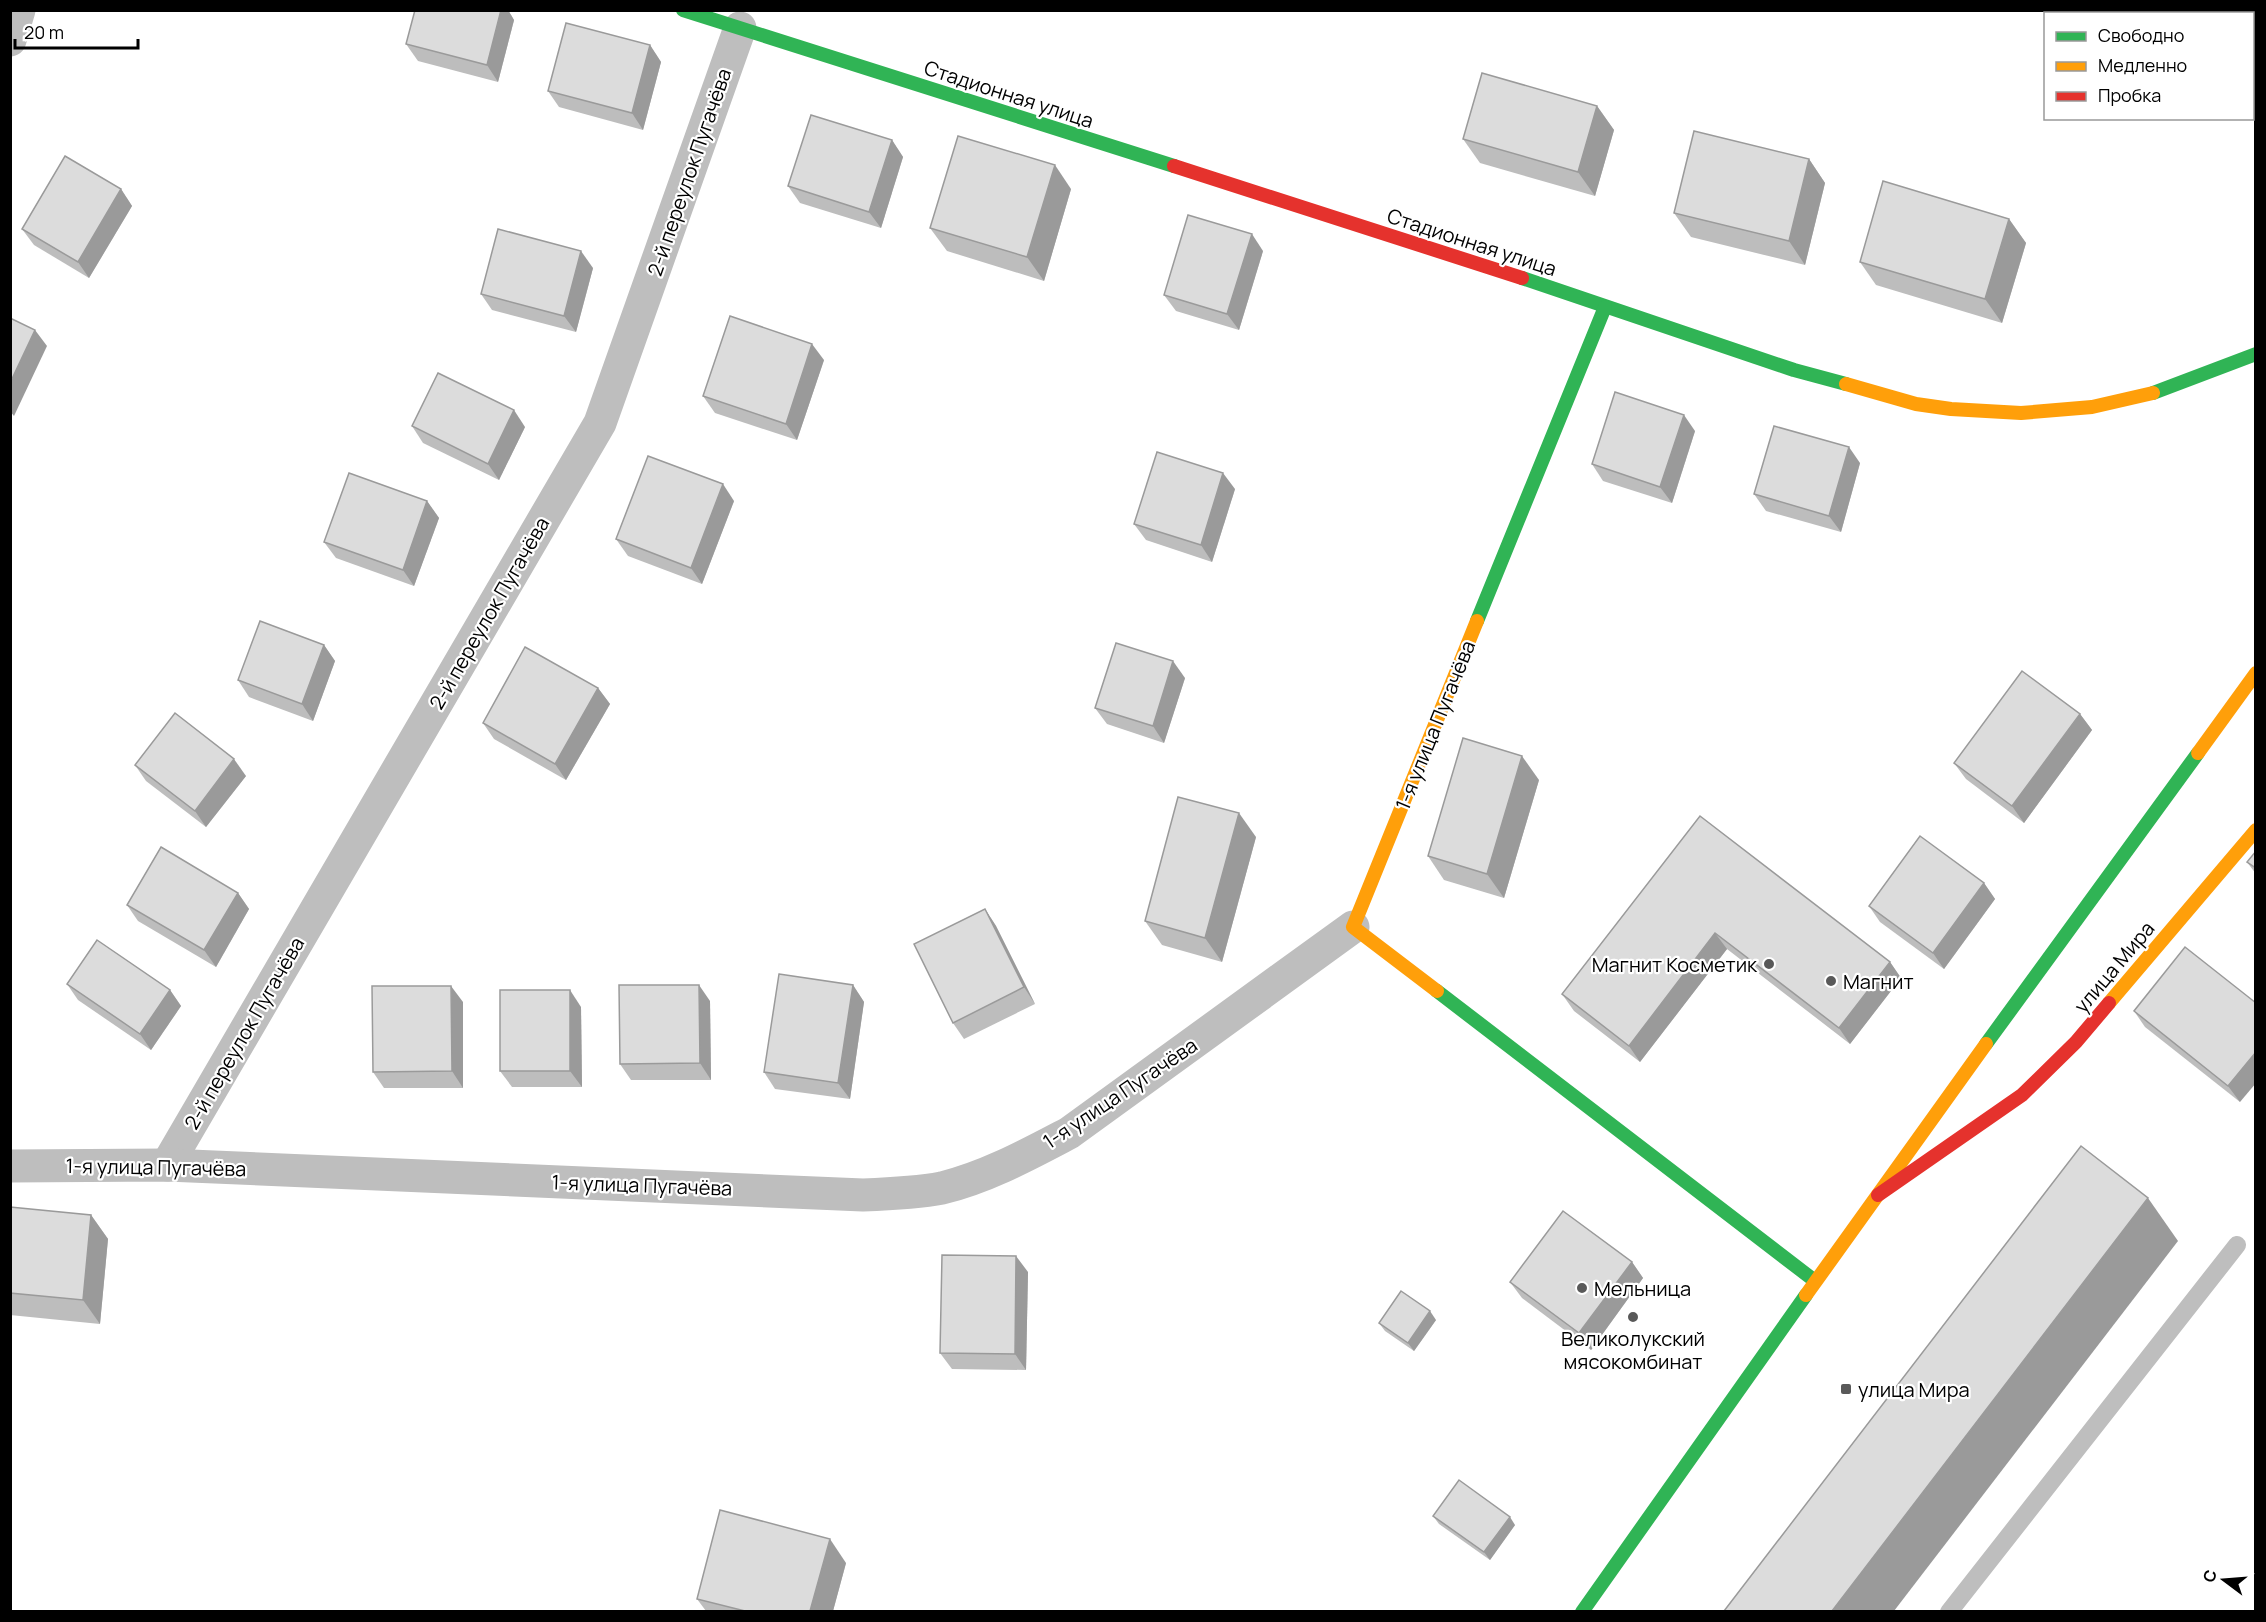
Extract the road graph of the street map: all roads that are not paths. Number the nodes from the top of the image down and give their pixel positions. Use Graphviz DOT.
graph roads {
  1 [pos="19,10"];
  2 [pos="683,10"];
  3 [pos="741,19"];
  4 [pos="10,40"];
  5 [pos="1605,307"];
  6 [pos="2256,354"];
  7 [pos="2256,673"];
  8 [pos="2256,830"];
  9 [pos="1353,927"];
  10 [pos="167,1165"];
  11 [pos="10,1166"];
  12 [pos="1874,1198"];
  13 [pos="2237,1245"];
  14 [pos="1815,1281"];
  15 [pos="1582,1611"];
  16 [pos="1949,1611"];
  1 -- 4 [label="street"];
  2 -- 3 [label="street, Стадионная улица"];
  3 -- 5 [label="street, Стадионная улица"];
  3 -- 10 [label="street, 2-й переулок Пугачёва"];
  5 -- 6 [label="street, Стадионная улица"];
  5 -- 9 [label="street, 1-я улица Пугачёва"];
  7 -- 12 [label="street"];
  8 -- 12 [label="street, улица Мира"];
  9 -- 10 [label="street, 1-я улица Пугачёва"];
  9 -- 14 [label="street"];
  10 -- 11 [label="street, 1-я улица Пугачёва"];
  12 -- 14 [label="street, улица Мира"];
  13 -- 16 [label="lane"];
  14 -- 15 [label="street, улица Мира"];
}
